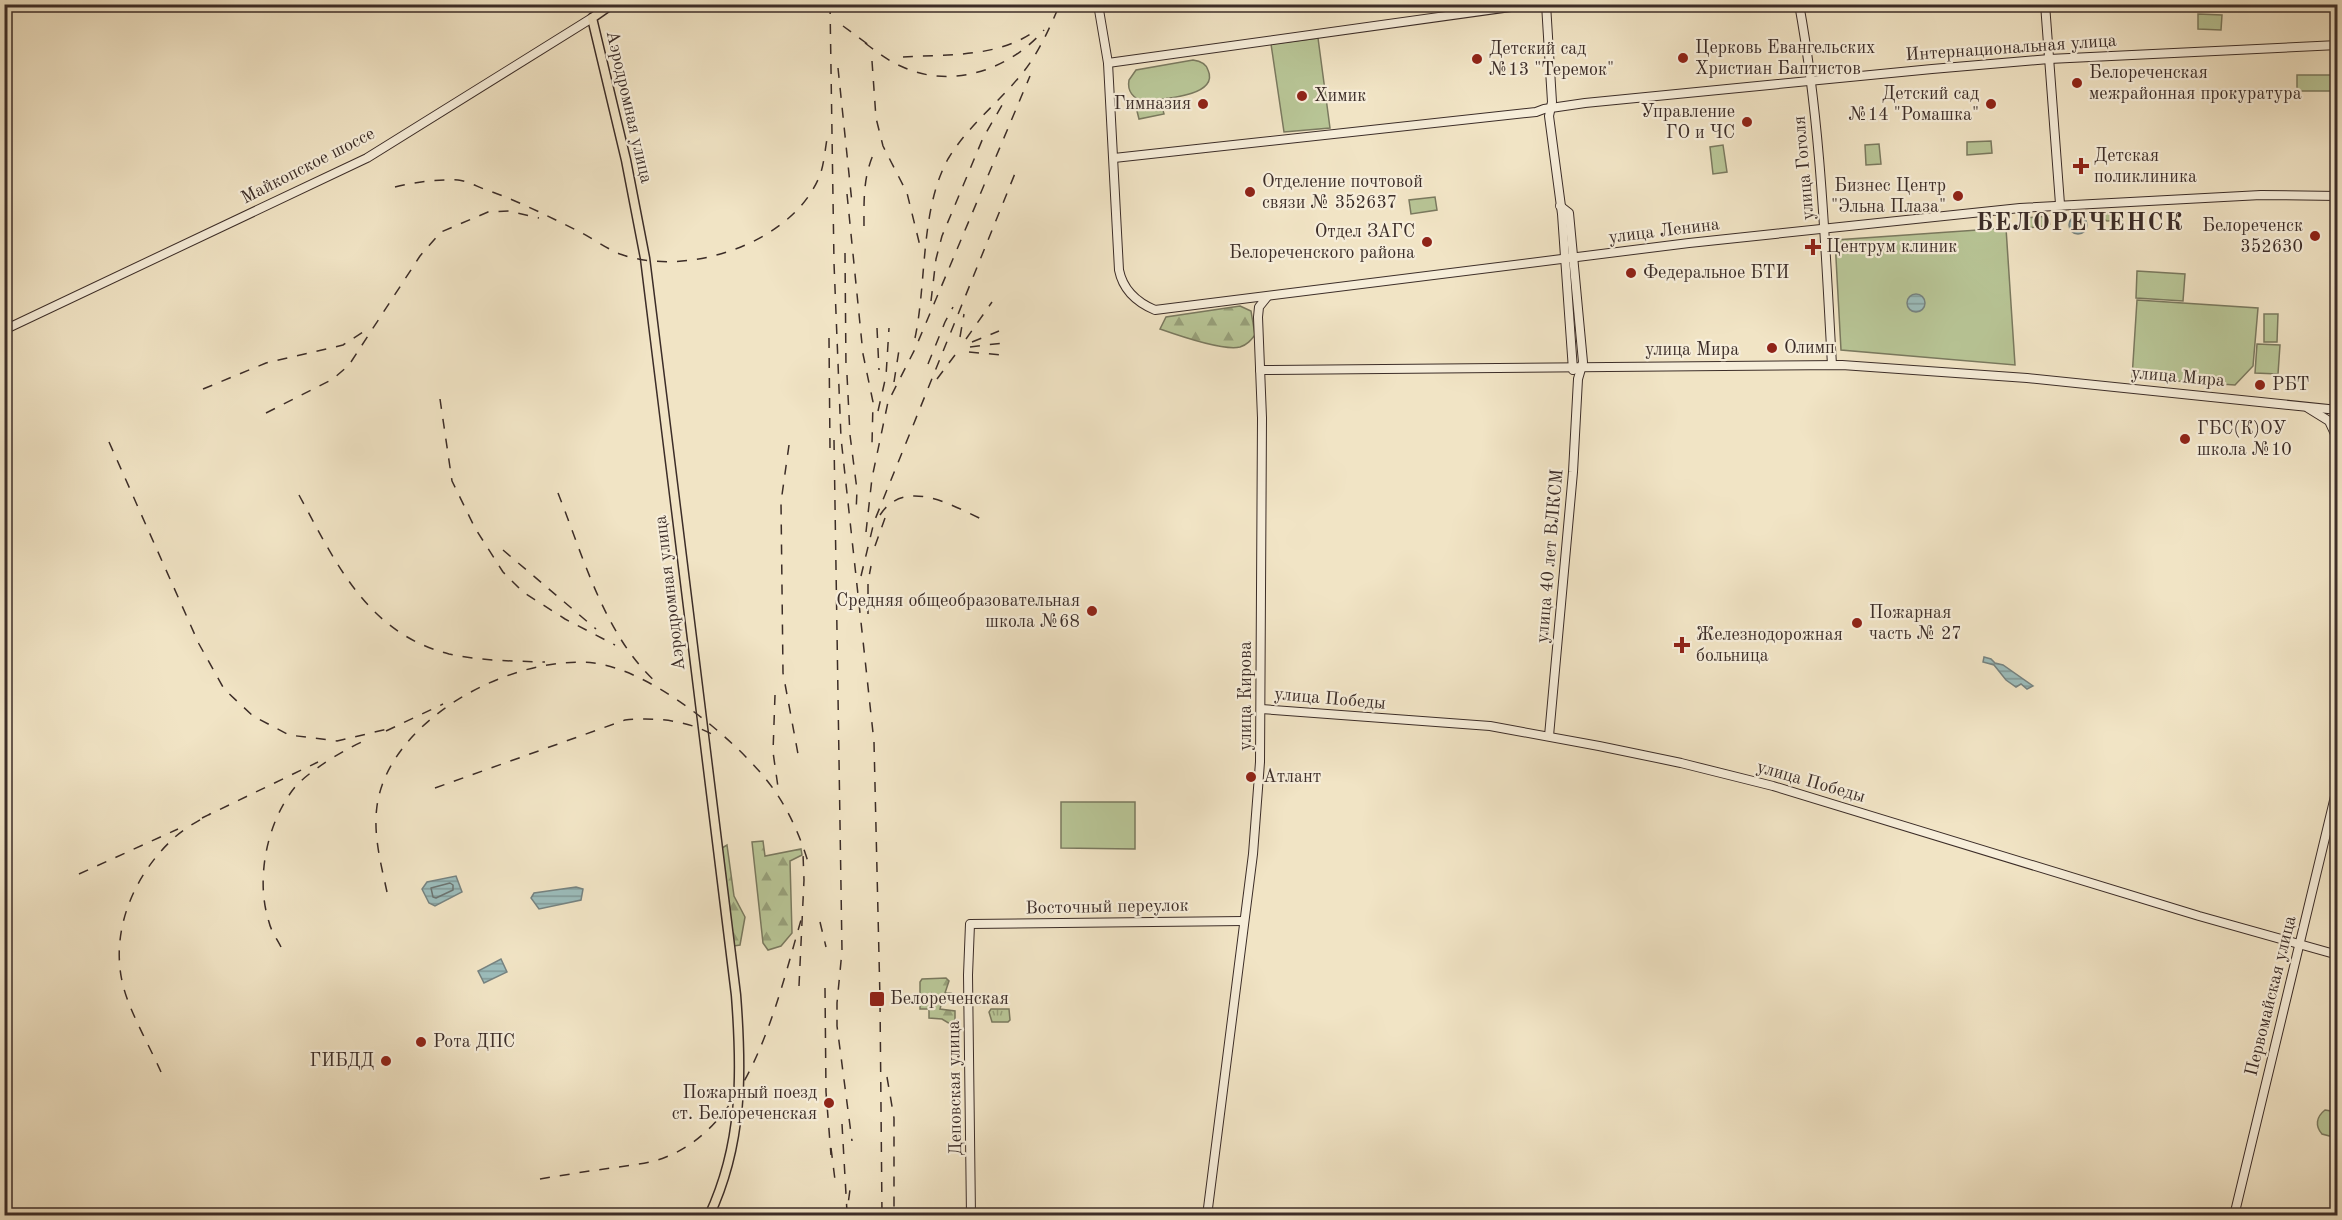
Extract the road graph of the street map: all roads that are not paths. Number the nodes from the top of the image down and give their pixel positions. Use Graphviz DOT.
graph roads {
  1 [pos="612,4"];
  2 [pos="1098,4"];
  3 [pos="1532,4"];
  4 [pos="1546,4"];
  5 [pos="1799,4"];
  6 [pos="2046,4"];
  7 [pos="592,18"];
  8 [pos="2337,45"];
  9 [pos="2049,59"];
  10 [pos="1108,63"];
  11 [pos="1812,80"];
  12 [pos="1548,108"];
  13 [pos="1114,157"];
  14 [pos="2337,197"];
  15 [pos="2060,204"];
  16 [pos="1560,206"];
  17 [pos="1824,228"];
  18 [pos="1575,257"];
  19 [pos="1564,259"];
  20 [pos="1269,296"];
  21 [pos="1236,300"];
  22 [pos="1258,317"];
  23 [pos="4,330"];
  24 [pos="1832,365"];
  25 [pos="1571,366"];
  26 [pos="1582,366"];
  27 [pos="1260,370"];
  28 [pos="1578,379"];
  29 [pos="2302,405"];
  30 [pos="2337,410"];
  31 [pos="2329,421"];
  32 [pos="2336,428"];
  33 [pos="2337,538"];
  34 [pos="1261,709"];
  35 [pos="1549,736"];
  36 [pos="2337,784"];
  37 [pos="1244,921"];
  38 [pos="970,924"];
  39 [pos="2300,945"];
  40 [pos="2337,955"];
  41 [pos="709,1215"];
  42 [pos="971,1215"];
  43 [pos="1208,1215"];
  44 [pos="2234,1215"];
  1 -- 7 [label="main road, Майкопское шоссе"];
  2 -- 10 [label="street, улица Ленина"];
  3 -- 10 [label="street"];
  4 -- 12 [label="street, улица 40 лет ВЛКСМ"];
  5 -- 11 [label="street, улица Гоголя"];
  6 -- 9 [label="street"];
  7 -- 23 [label="street, Майкопское шоссе"];
  7 -- 41 [label="main road, Аэродромная улица"];
  8 -- 9 [label="street, Интернациональная улица"];
  9 -- 11 [label="street, Интернациональная улица"];
  9 -- 15 [label="street"];
  10 -- 13 [label="street, улица Ленина"];
  11 -- 12 [label="street, Интернациональная улица"];
  11 -- 17 [label="street, улица Гоголя"];
  12 -- 13 [label="street, Интернациональная улица"];
  12 -- 16 [label="street, улица 40 лет ВЛКСМ"];
  13 -- 21 [label="street, улица Ленина"];
  14 -- 15 [label="street, улица Ленина"];
  15 -- 17 [label="street, улица Ленина"];
  16 -- 18 [label="street, улица 40 лет ВЛКСМ"];
  16 -- 19 [label="street, улица 40 лет ВЛКСМ"];
  17 -- 18 [label="street, улица Ленина"];
  17 -- 24 [label="street, улица Гоголя"];
  18 -- 19 [label="street, улица Ленина"];
  18 -- 26 [label="street, улица 40 лет ВЛКСМ"];
  19 -- 20 [label="street, улица Ленина"];
  19 -- 25 [label="street, улица 40 лет ВЛКСМ"];
  20 -- 21 [label="street, улица Ленина"];
  20 -- 22 [label="street, улица Кирова"];
  21 -- 22 [label="street"];
  22 -- 27 [label="street, улица Кирова"];
  24 -- 26 [label="street, улица Мира"];
  24 -- 29 [label="street, улица Мира"];
  25 -- 26 [label="street, улица Мира"];
  25 -- 27 [label="street, улица Мира"];
  25 -- 28 [label="street, улица 40 лет ВЛКСМ"];
  26 -- 28 [label="street, улица 40 лет ВЛКСМ"];
  27 -- 34 [label="street, улица Кирова"];
  28 -- 35 [label="street, улица 40 лет ВЛКСМ"];
  29 -- 30 [label="street, улица Мира"];
  29 -- 31 [label="street, улица Мира"];
  30 -- 31 [label="street"];
  31 -- 32 [label="street"];
  32 -- 33 [label="street"];
  34 -- 35 [label="street, улица Победы"];
  34 -- 37 [label="street, улица Кирова"];
  35 -- 39 [label="street, улица Победы"];
  36 -- 39 [label="street, Первомайская улица"];
  37 -- 38 [label="street, Восточный переулок"];
  37 -- 43 [label="street, улица Кирова"];
  38 -- 42 [label="street, Деповская улица"];
  39 -- 40 [label="street, улица Победы"];
  39 -- 44 [label="street, Первомайская улица"];
}
